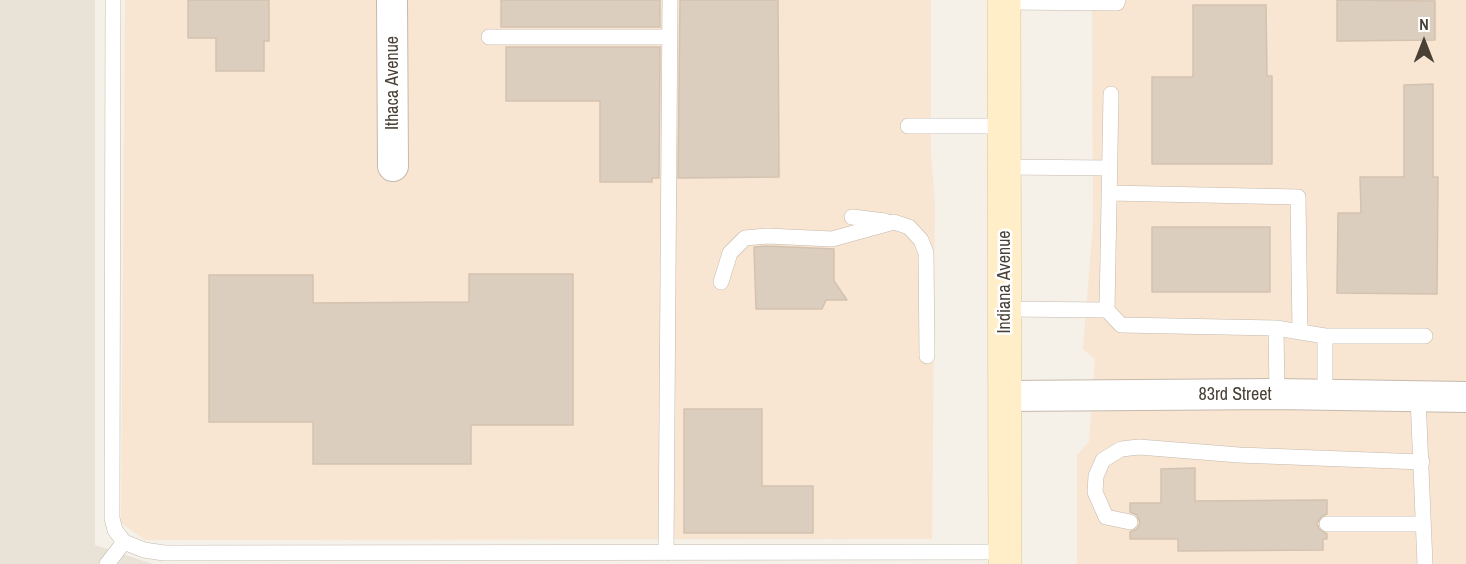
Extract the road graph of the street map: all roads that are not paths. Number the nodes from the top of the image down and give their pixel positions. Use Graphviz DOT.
graph roads {
  1 [pos="113,0"];
  2 [pos="393,0"];
  3 [pos="670,0"];
  4 [pos="1118,0"];
  5 [pos="1004,1"];
  6 [pos="489,36"];
  7 [pos="670,36"];
  8 [pos="1111,94"];
  9 [pos="908,126"];
  10 [pos="1004,126"];
  11 [pos="393,166"];
  12 [pos="1004,166"];
  13 [pos="1110,168"];
  14 [pos="1109,194"];
  15 [pos="852,217"];
  16 [pos="894,222"];
  17 [pos="721,282"];
  18 [pos="1005,309"];
  19 [pos="1107,310"];
  20 [pos="1276,328"];
  21 [pos="1300,332"];
  22 [pos="1324,336"];
  23 [pos="1425,336"];
  24 [pos="927,356"];
  25 [pos="1277,394"];
  26 [pos="1325,395"];
  27 [pos="1005,396"];
  28 [pos="1418,397"];
  29 [pos="1466,397"];
  30 [pos="1422,462"];
  31 [pos="1130,522"];
  32 [pos="1327,524"];
  33 [pos="1423,524"];
  34 [pos="124,542"];
  35 [pos="666,553"];
  36 [pos="1005,558"];
  37 [pos="107,564"];
  38 [pos="1425,564"];
  1 -- 34 [label="lane"];
  2 -- 11 [label="street, Ithaca Avenue"];
  3 -- 7 [label="lane"];
  4 -- 5 [label="lane"];
  5 -- 10 [label="main road, Indiana Avenue"];
  6 -- 7 [label="lane"];
  7 -- 35 [label="lane"];
  8 -- 13 [label="lane"];
  9 -- 10 [label="lane"];
  10 -- 12 [label="main road, Indiana Avenue"];
  12 -- 13 [label="lane"];
  12 -- 18 [label="main road, Indiana Avenue"];
  13 -- 14 [label="lane"];
  14 -- 19 [label="lane"];
  14 -- 21 [label="lane"];
  15 -- 16 [label="lane"];
  16 -- 17 [label="lane"];
  16 -- 24 [label="lane"];
  18 -- 19 [label="lane"];
  18 -- 27 [label="main road, Indiana Avenue"];
  19 -- 20 [label="lane"];
  20 -- 21 [label="lane"];
  20 -- 25 [label="lane"];
  21 -- 22 [label="lane"];
  22 -- 23 [label="lane"];
  22 -- 26 [label="lane"];
  25 -- 26 [label="street, 83rd Street"];
  25 -- 27 [label="street, 83rd Street"];
  26 -- 28 [label="street, 83rd Street"];
  27 -- 36 [label="main road, Indiana Avenue"];
  28 -- 29 [label="street, 83rd Street"];
  28 -- 30 [label="lane"];
  30 -- 31 [label="lane"];
  30 -- 33 [label="lane"];
  32 -- 33 [label="lane"];
  33 -- 38 [label="lane"];
  34 -- 35 [label="lane"];
  34 -- 37 [label="lane"];
  35 -- 36 [label="lane"];
}
